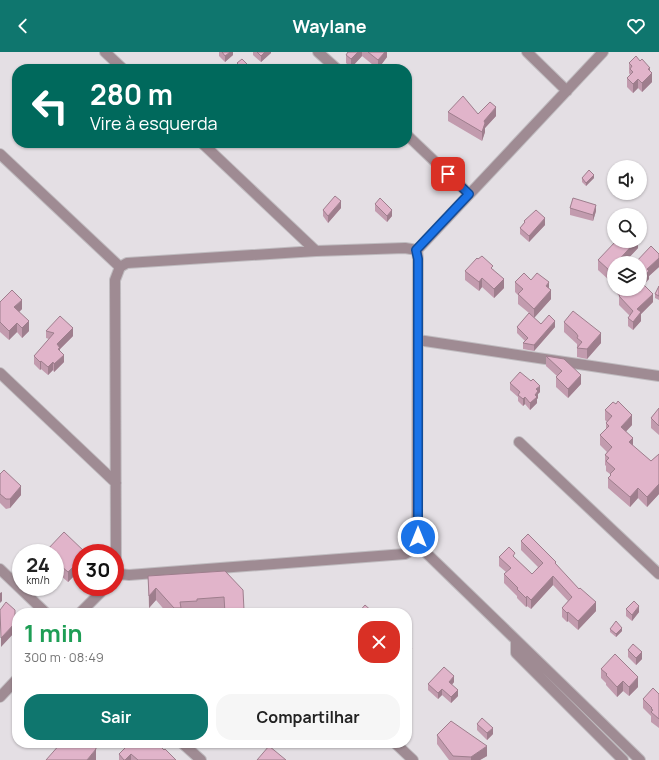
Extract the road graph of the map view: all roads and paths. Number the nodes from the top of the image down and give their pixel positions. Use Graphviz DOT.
graph roads {
  1 [pos="105,52"];
  2 [pos="318,52"];
  3 [pos="527,52"];
  4 [pos="604,52"];
  5 [pos="118,64"];
  6 [pos="331,64"];
  7 [pos="567,91"];
  8 [pos="412,140"];
  9 [pos="207,148"];
  10 [pos="0,154"];
  11 [pos="469,194"];
  12 [pos="416,250"];
  13 [pos="316,251"];
  14 [pos="120,267"];
  15 [pos="418,340"];
  16 [pos="0,373"];
  17 [pos="659,376"];
  18 [pos="519,442"];
  19 [pos="116,483"];
  20 [pos="116,544"];
  21 [pos="417,544"];
  22 [pos="0,569"];
  23 [pos="659,574"];
  24 [pos="124,575"];
  25 [pos="97,596"];
  26 [pos="41,608"];
  27 [pos="85,608"];
  28 [pos="516,641"];
  29 [pos="12,684"];
  30 [pos="0,696"];
  31 [pos="188,748"];
  32 [pos="400,748"];
  33 [pos="201,760"];
  34 [pos="413,760"];
  35 [pos="623,760"];
  36 [pos="640,760"];
  1 -- 5 [label="street"];
  2 -- 6 [label="street"];
  3 -- 7 [label="street"];
  4 -- 7 [label="street"];
  7 -- 11 [label="street"];
  8 -- 11 [label="street"];
  9 -- 13 [label="street"];
  10 -- 14 [label="street"];
  11 -- 12 [label="street"];
  12 -- 13 [label="street"];
  12 -- 15 [label="street"];
  13 -- 14 [label="street"];
  14 -- 19 [label="street"];
  15 -- 17 [label="street"];
  15 -- 21 [label="street"];
  16 -- 19 [label="street"];
  18 -- 23 [label="street"];
  19 -- 20 [label="street"];
  21 -- 24 [label="street"];
  21 -- 28 [label="street"];
  22 -- 26 [label="street"];
  25 -- 27 [label="street"];
  28 -- 35 [label="street"];
  28 -- 36 [label="street"];
  29 -- 30 [label="street"];
  31 -- 33 [label="street"];
  32 -- 34 [label="street"];
}
